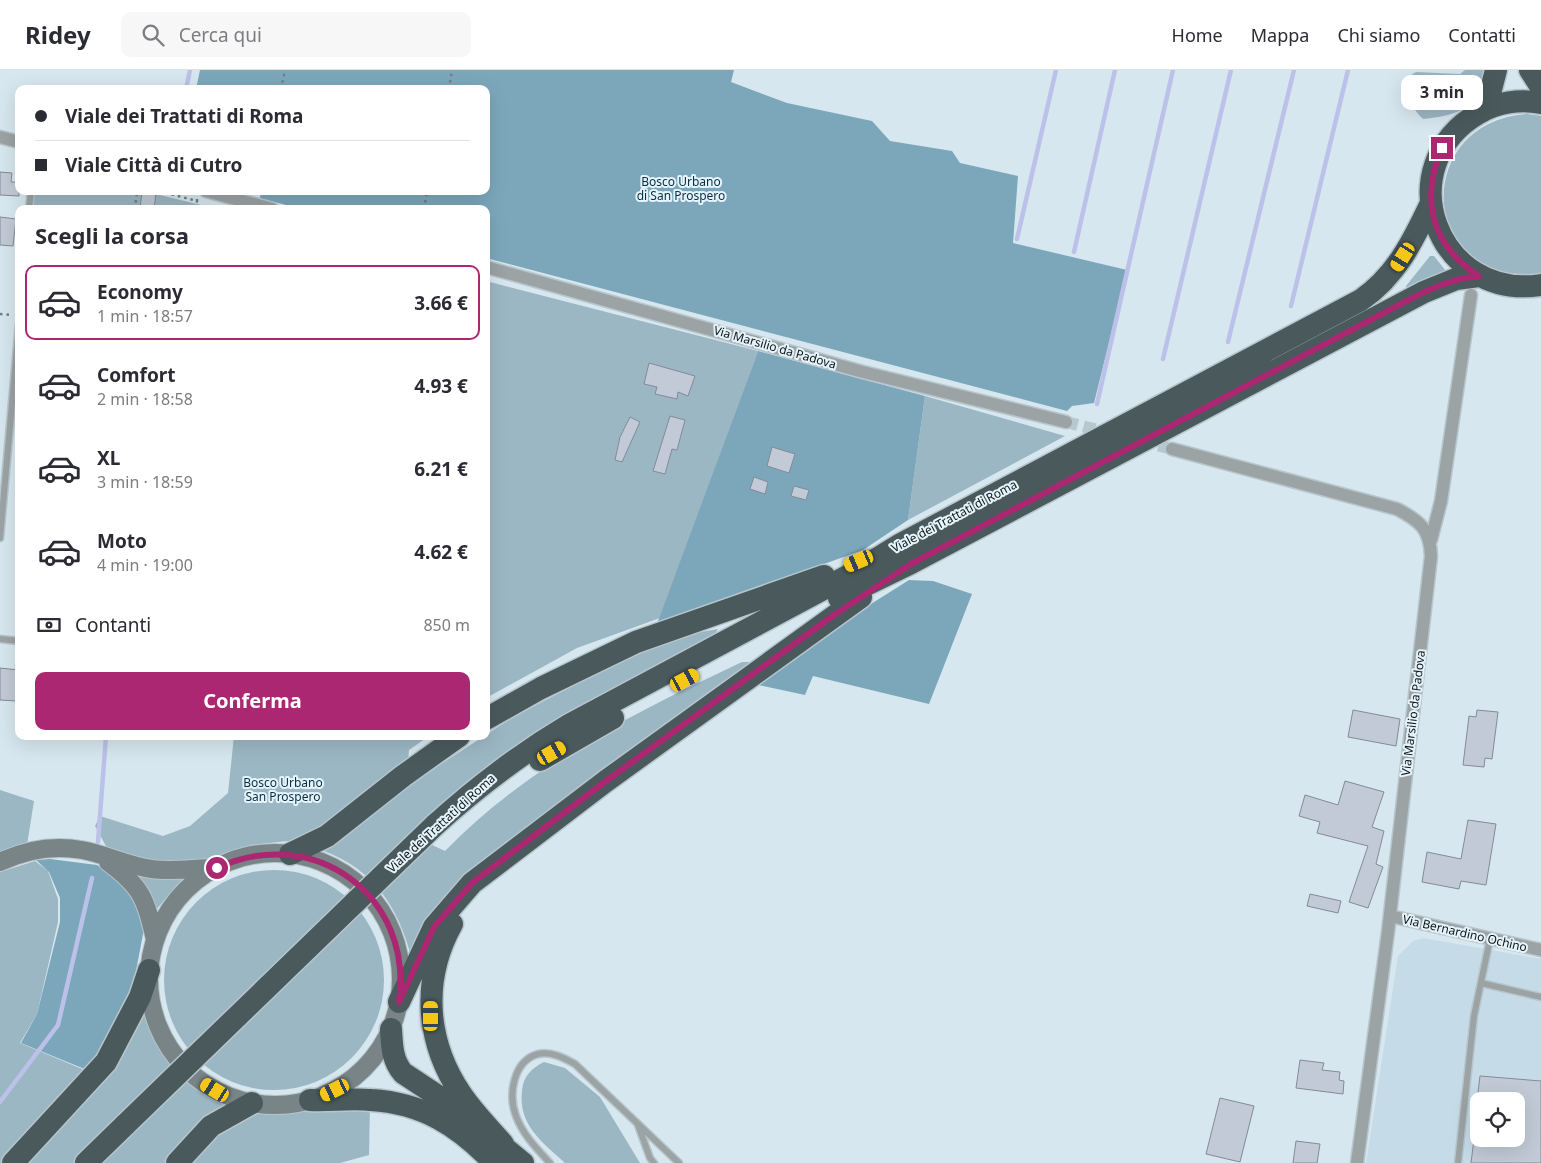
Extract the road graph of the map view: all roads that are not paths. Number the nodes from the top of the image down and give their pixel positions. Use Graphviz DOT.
graph roads {
  1 [pos="1496,70"];
  2 [pos="1530,70"];
  3 [pos="1541,86"];
  4 [pos="1541,103"];
  5 [pos="1486,109"];
  6 [pos="0,137"];
  7 [pos="15,141"];
  8 [pos="201,196"];
  9 [pos="1431,203"];
  10 [pos="250,205"];
  11 [pos="490,268"];
  12 [pos="1475,286"];
  13 [pos="1535,289"];
  14 [pos="15,369"];
  15 [pos="1066,422"];
  16 [pos="1172,449"];
  17 [pos="0,538"];
  18 [pos="1431,540"];
  19 [pos="901,544"];
  20 [pos="911,564"];
  21 [pos="0,639"];
  22 [pos="15,641"];
  23 [pos="490,717"];
  24 [pos="453,740"];
  25 [pos="568,810"];
  26 [pos="441,830"];
  27 [pos="290,854"];
  28 [pos="99,856"];
  29 [pos="0,862"];
  30 [pos="217,868"];
  31 [pos="1390,916"];
  32 [pos="156,939"];
  33 [pos="1490,939"];
  34 [pos="1541,950"];
  35 [pos="149,970"];
  36 [pos="1481,983"];
  37 [pos="1541,996"];
  38 [pos="399,1002"];
  39 [pos="391,1029"];
  40 [pos="310,1100"];
  41 [pos="252,1103"];
  42 [pos="638,1124"];
  43 [pos="132,1129"];
  44 [pos="498,1154"];
  45 [pos="13,1163"];
  46 [pos="86,1163"];
  47 [pos="108,1163"];
  48 [pos="177,1163"];
  49 [pos="523,1163"];
  50 [pos="550,1163"];
  51 [pos="654,1163"];
  52 [pos="679,1163"];
  53 [pos="1357,1163"];
  54 [pos="1458,1163"];
  1 -- 5 [label="highway"];
  2 -- 3 [label="highway"];
  4 -- 5 [label="highway"];
  5 -- 9 [label="highway"];
  6 -- 7 [label="street"];
  8 -- 10 [label="street"];
  9 -- 12 [label="highway"];
  9 -- 19 [label="highway, Viale dei Trattati di Roma"];
  11 -- 15 [label="street, Via Marsilio da Padova"];
  12 -- 13 [label="highway"];
  12 -- 18 [label="street, Via Marsilio da Padova"];
  12 -- 20 [label="highway, Viale dei Trattati di Roma"];
  14 -- 17 [label="lane"];
  16 -- 18 [label="street"];
  18 -- 31 [label="street, Via Marsilio da Padova"];
  19 -- 23 [label="highway"];
  19 -- 26 [label="highway, Viale dei Trattati di Roma"];
  20 -- 25 [label="highway"];
  20 -- 26 [label="highway, Viale dei Trattati di Roma"];
  21 -- 22 [label="lane"];
  24 -- 27 [label="highway"];
  25 -- 38 [label="highway"];
  25 -- 44 [label="highway"];
  26 -- 43 [label="highway, Viale dei Trattati di Roma"];
  27 -- 30 [label="street"];
  27 -- 38 [label="street"];
  28 -- 29 [label="street"];
  28 -- 30 [label="street"];
  28 -- 32 [label="street"];
  30 -- 32 [label="street"];
  31 -- 33 [label="street, Via Bernardino Ochino"];
  31 -- 53 [label="street, Via Marsilio da Padova"];
  32 -- 35 [label="street"];
  33 -- 34 [label="street, Via Bernardino Ochino"];
  33 -- 36 [label="lane"];
  35 -- 41 [label="street"];
  35 -- 45 [label="highway"];
  36 -- 37 [label="lane"];
  36 -- 54 [label="lane"];
  38 -- 39 [label="street"];
  39 -- 40 [label="street"];
  39 -- 44 [label="highway"];
  40 -- 41 [label="street"];
  40 -- 44 [label="highway"];
  41 -- 48 [label="highway"];
  42 -- 50 [label="lane"];
  42 -- 51 [label="lane"];
  42 -- 52 [label="lane"];
  43 -- 46 [label="highway, Viale dei Trattati di Roma"];
  43 -- 47 [label="highway, Viale dei Trattati di Roma"];
  44 -- 49 [label="highway"];
}
